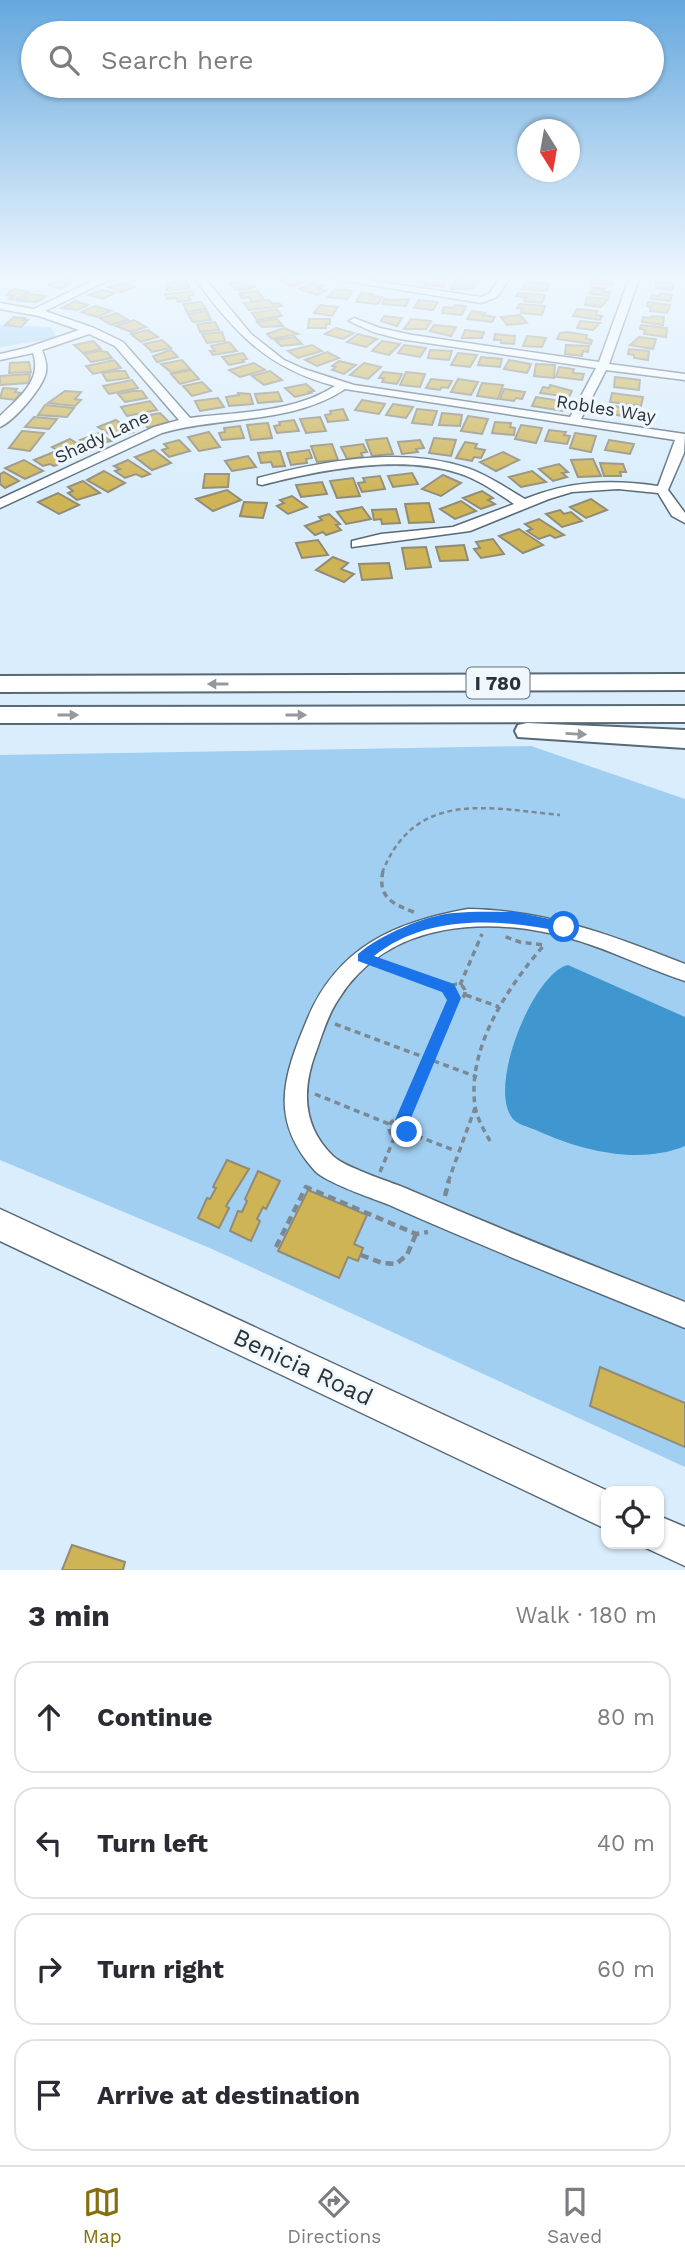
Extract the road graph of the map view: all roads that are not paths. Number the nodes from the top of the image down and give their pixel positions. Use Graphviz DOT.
graph roads {
  1 [pos="31,349"];
  2 [pos="37,349"];
  3 [pos="124,349"];
  4 [pos="259,349"];
  5 [pos="477,349"];
  6 [pos="609,349"];
  7 [pos="0,357"];
  8 [pos="603,365"];
  9 [pos="685,377"];
  10 [pos="344,385"];
  11 [pos="574,421"];
  12 [pos="187,422"];
  13 [pos="0,423"];
  14 [pos="683,438"];
  15 [pos="262,481"];
  16 [pos="662,490"];
  17 [pos="0,504"];
  18 [pos="523,504"];
  19 [pos="685,519"];
  20 [pos="357,544"];
  21 [pos="685,667"];
  22 [pos="685,682"];
  23 [pos="311,683"];
  24 [pos="0,684"];
  25 [pos="685,714"];
  26 [pos="0,715"];
  27 [pos="338,715"];
  28 [pos="685,740"];
  29 [pos="685,973"];
  30 [pos="0,1225"];
  31 [pos="685,1315"];
  32 [pos="601,1508"];
  33 [pos="664,1537"];
  34 [pos="685,1547"];
  1 -- 7 [label="street"];
  2 -- 13 [label="street"];
  3 -- 12 [label="street"];
  4 -- 10 [label="street, Robles Way"];
  5 -- 8 [label="street"];
  6 -- 8 [label="street"];
  8 -- 9 [label="street"];
  8 -- 11 [label="street"];
  10 -- 11 [label="street, Robles Way"];
  10 -- 12 [label="street, Shady Lane"];
  11 -- 14 [label="street, Robles Way"];
  12 -- 17 [label="street, Shady Lane"];
  14 -- 16 [label="street"];
  15 -- 18 [label="street"];
  16 -- 18 [label="street"];
  16 -- 19 [label="street"];
  18 -- 20 [label="street"];
  21 -- 23 [label="highway"];
  22 -- 23 [label="highway, I 780"];
  23 -- 24 [label="highway, I 780, one-way"];
  25 -- 27 [label="highway, I 780"];
  26 -- 27 [label="highway, I 780, one-way"];
  27 -- 28 [label="highway, one-way"];
  29 -- 31 [label="street"];
  30 -- 32 [label="main road, Benicia Road"];
  33 -- 34 [label="main road"];
}
